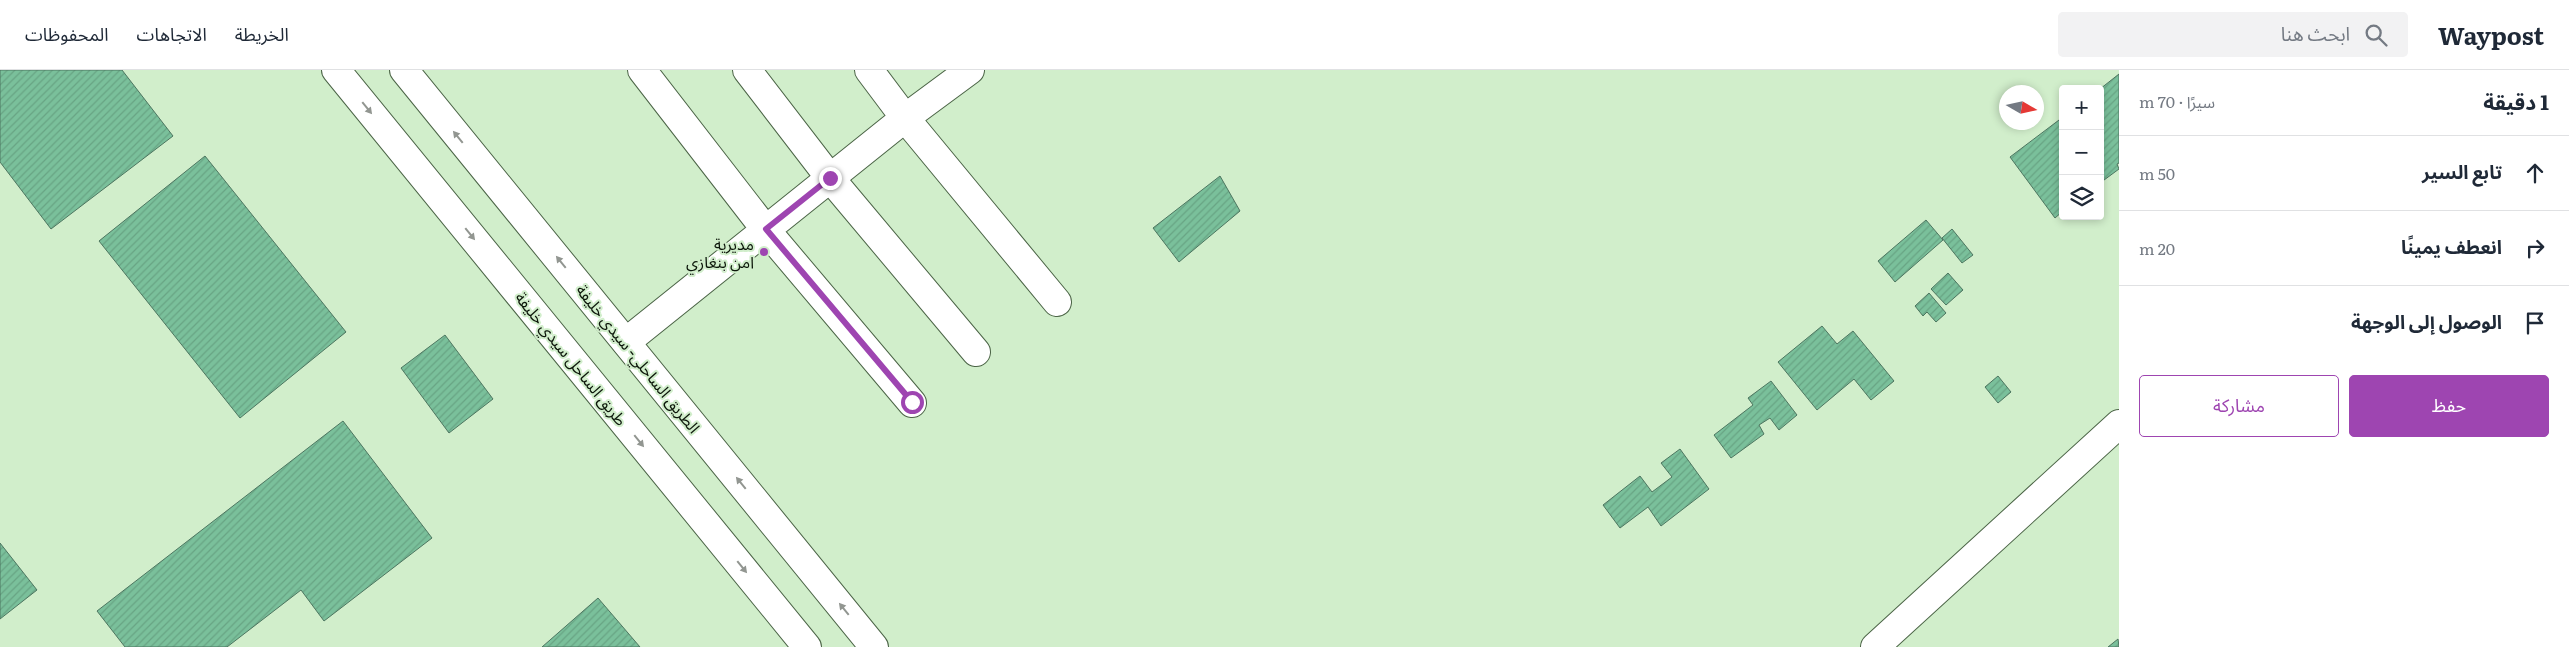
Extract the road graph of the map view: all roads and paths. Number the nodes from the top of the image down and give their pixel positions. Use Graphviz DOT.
graph roads {
  1 [pos="336,70"];
  2 [pos="404,70"];
  3 [pos="642,70"];
  4 [pos="747,70"];
  5 [pos="869,70"];
  6 [pos="970,70"];
  7 [pos="905,118"];
  8 [pos="830,178"];
  9 [pos="766,229"];
  10 [pos="1057,302"];
  11 [pos="626,342"];
  12 [pos="976,352"];
  13 [pos="912,402"];
  14 [pos="2119,424"];
  15 [pos="807,647"];
  16 [pos="874,647"];
  17 [pos="1875,647"];
  1 -- 15 [label="main road, طريق الساحل سيدي خليفة, one-way"];
  11 -- 2 [label="main road, الطريق الساحلي- سيدي خليفة, one-way"];
  3 -- 9 [label="main road"];
  4 -- 8 [label="main road"];
  5 -- 7 [label="main road"];
  6 -- 7 [label="main road"];
  7 -- 8 [label="main road"];
  7 -- 10 [label="main road"];
  8 -- 9 [label="main road"];
  8 -- 12 [label="main road"];
  9 -- 11 [label="main road"];
  9 -- 13 [label="main road"];
  16 -- 11 [label="main road, الطريق الساحلي- سيدي خليفة, one-way"];
  14 -- 17 [label="main road"];
}
